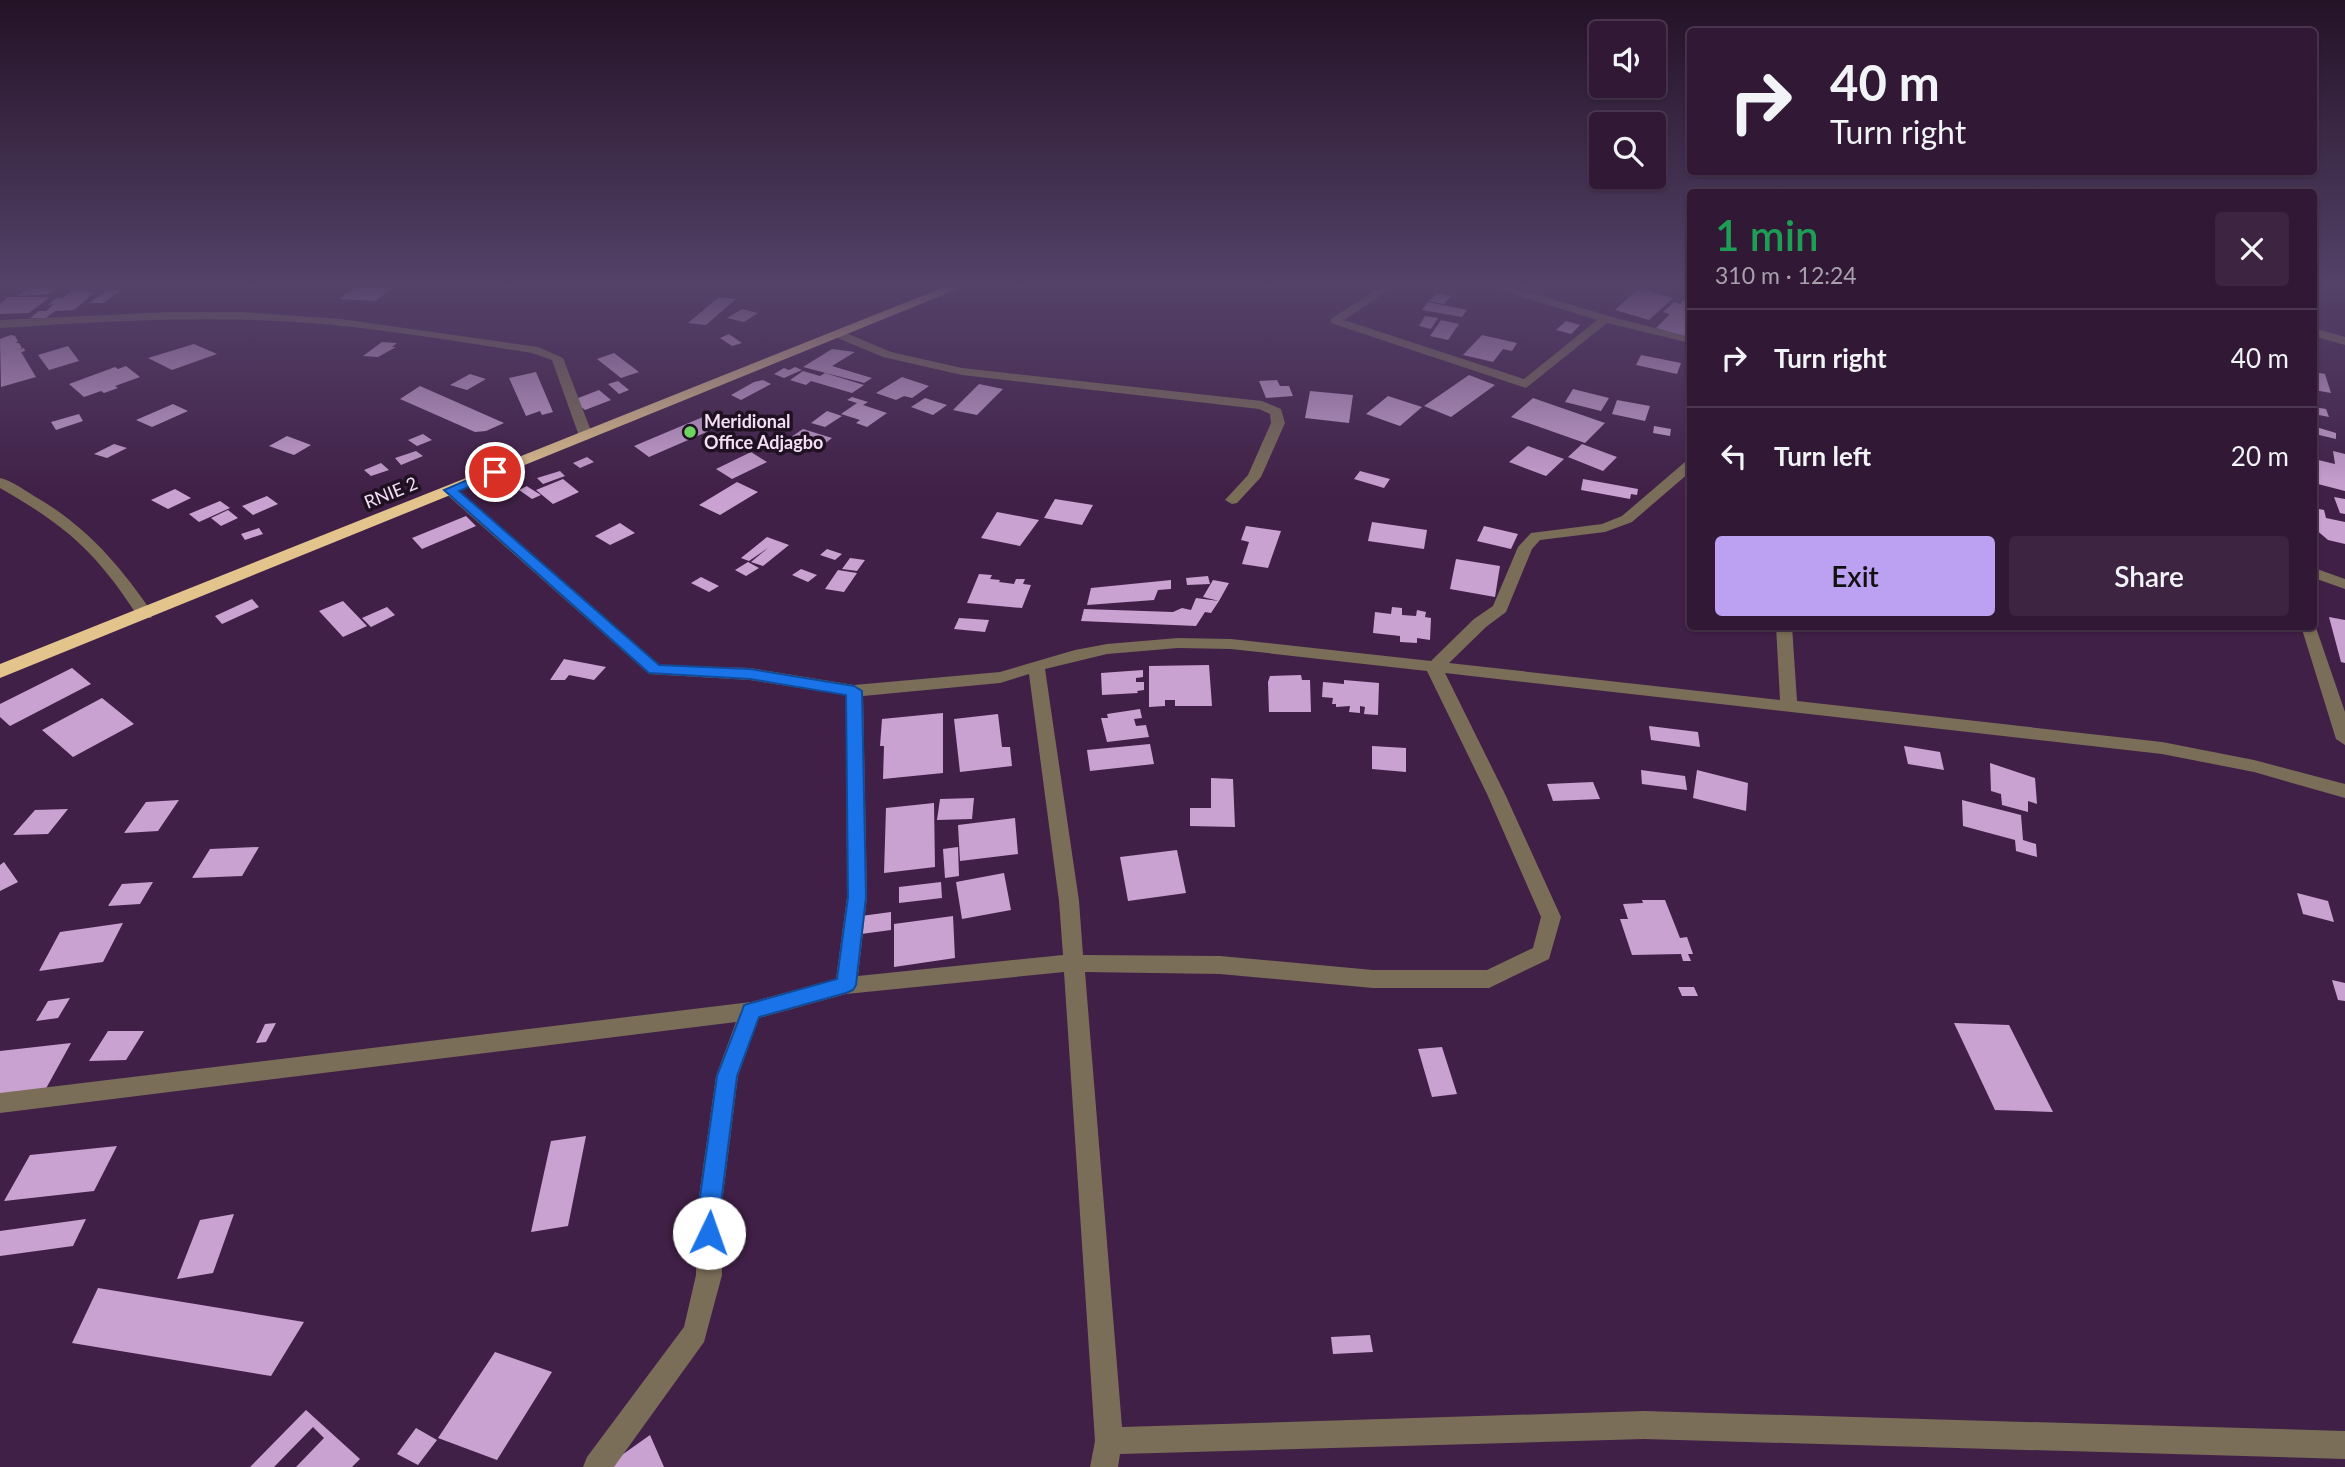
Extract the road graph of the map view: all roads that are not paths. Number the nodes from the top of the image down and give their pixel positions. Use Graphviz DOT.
graph roads {
  1 [pos="553,356"];
  2 [pos="783,356"];
  3 [pos="891,356"];
  4 [pos="1443,356"];
  5 [pos="1559,356"];
  6 [pos="586,436"];
  7 [pos="1687,468"];
  8 [pos="0,482"];
  9 [pos="450,490"];
  10 [pos="1232,500"];
  11 [pos="2317,574"];
  12 [pos="2345,584"];
  13 [pos="145,614"];
  14 [pos="1784,630"];
  15 [pos="2310,630"];
  16 [pos="1037,668"];
  17 [pos="1434,668"];
  18 [pos="0,671"];
  19 [pos="854,691"];
  20 [pos="1789,708"];
  21 [pos="2345,739"];
  22 [pos="2345,791"];
  23 [pos="1072,963"];
  24 [pos="846,985"];
  25 [pos="751,1011"];
  26 [pos="0,1103"];
  27 [pos="2345,1445"];
  28 [pos="1107,1454"];
  29 [pos="597,1467"];
  1 -- 6 [label="street"];
  2 -- 6 [label="highway, RNIE 2 / RNIE 2"];
  3 -- 10 [label="street"];
  4 -- 5 [label="street"];
  6 -- 9 [label="highway, RNIE 2 / RNIE 2"];
  7 -- 17 [label="street"];
  8 -- 13 [label="street"];
  9 -- 13 [label="highway, RNIE 2 / RNIE 2"];
  9 -- 19 [label="street"];
  11 -- 12 [label="street"];
  13 -- 18 [label="highway, RNIE 2 / RNIE 2"];
  14 -- 20 [label="street"];
  15 -- 21 [label="street"];
  16 -- 17 [label="street"];
  16 -- 19 [label="street"];
  16 -- 23 [label="street"];
  17 -- 20 [label="street"];
  17 -- 23 [label="street"];
  19 -- 24 [label="street"];
  20 -- 22 [label="street"];
  23 -- 24 [label="street"];
  23 -- 28 [label="street"];
  24 -- 25 [label="street"];
  25 -- 26 [label="street"];
  25 -- 29 [label="street"];
  27 -- 28 [label="street"];
}
